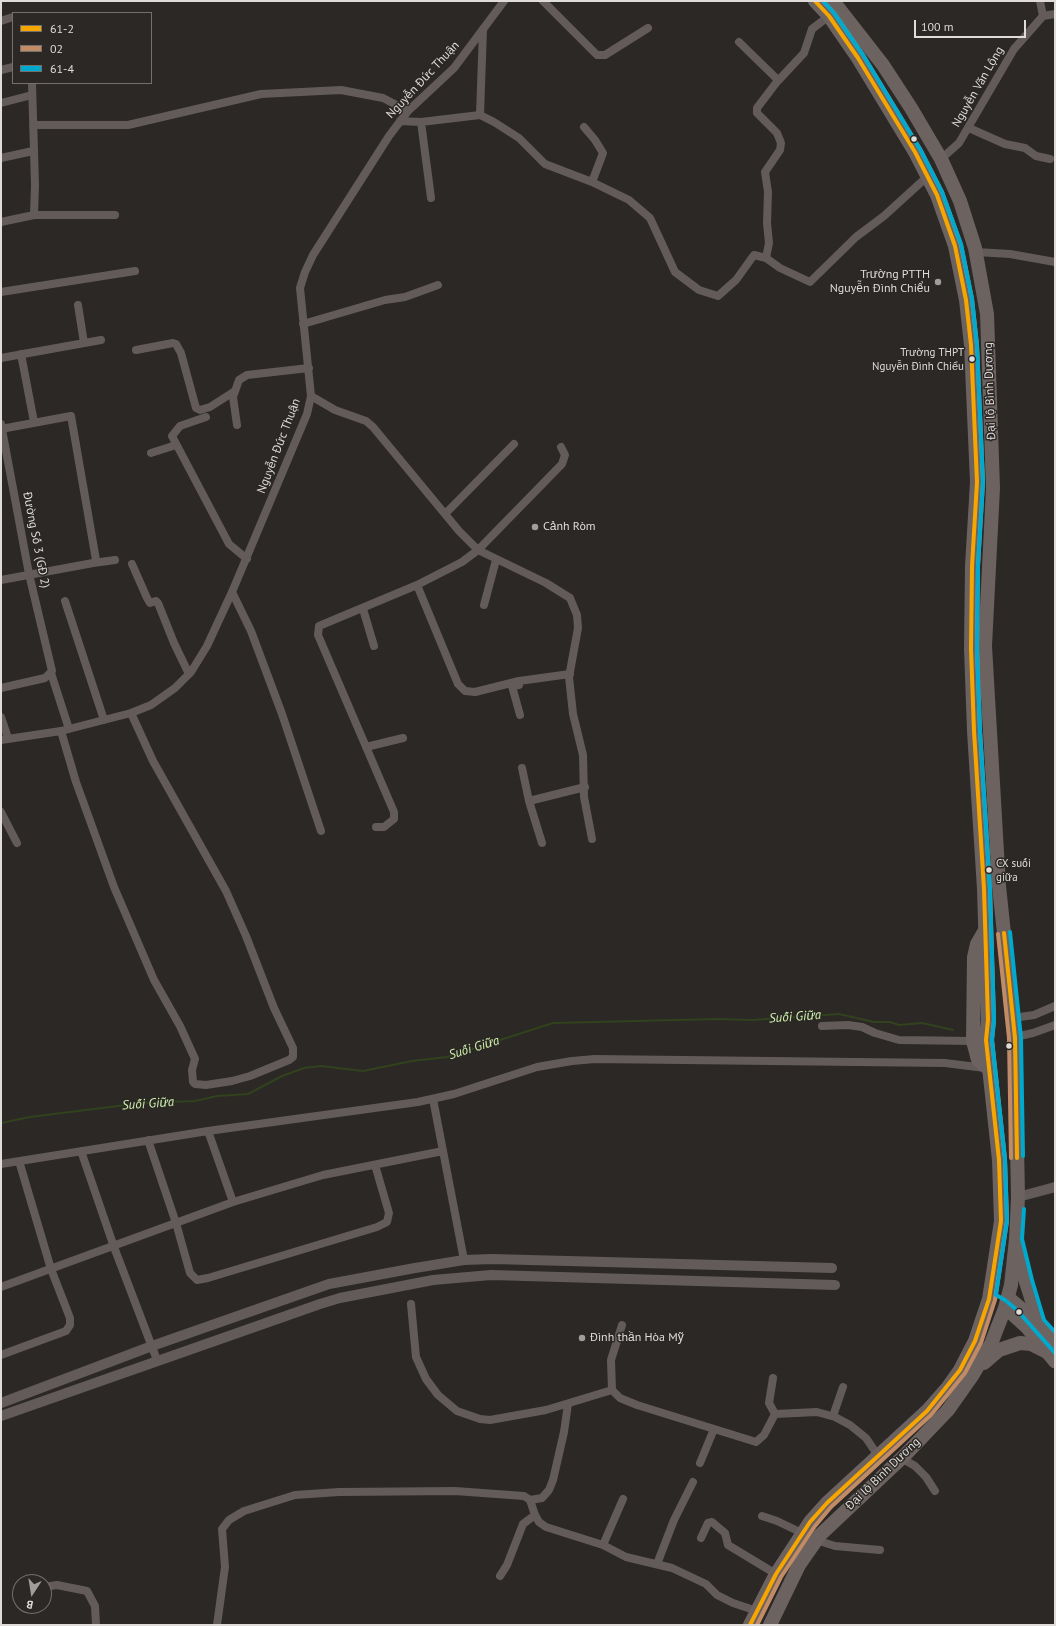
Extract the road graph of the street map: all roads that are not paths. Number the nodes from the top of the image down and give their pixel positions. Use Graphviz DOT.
graph roads {
  1 [pos="504,1"];
  2 [pos="542,1"];
  3 [pos="815,1"];
  4 [pos="833,1"];
  5 [pos="1040,1"];
  6 [pos="1055,14"];
  7 [pos="829,16"];
  8 [pos="1044,16"];
  9 [pos="12,17"];
  10 [pos="1,20"];
  11 [pos="648,28"];
  12 [pos="484,29"];
  13 [pos="738,42"];
  14 [pos="12,67"];
  15 [pos="1,70"];
  16 [pos="778,80"];
  17 [pos="32,84"];
  18 [pos="32,95"];
  19 [pos="1,103"];
  20 [pos="408,111"];
  21 [pos="480,115"];
  22 [pos="400,121"];
  23 [pos="421,122"];
  24 [pos="33,125"];
  25 [pos="584,127"];
  26 [pos="969,128"];
  27 [pos="33,150"];
  28 [pos="1,158"];
  29 [pos="941,159"];
  30 [pos="1050,159"];
  31 [pos="925,172"];
  32 [pos="592,182"];
  33 [pos="430,198"];
  34 [pos="34,215"];
  35 [pos="116,215"];
  36 [pos="1,222"];
  37 [pos="976,252"];
  38 [pos="766,258"];
  39 [pos="1055,261"];
  40 [pos="135,271"];
  41 [pos="438,285"];
  42 [pos="1,292"];
  43 [pos="78,305"];
  44 [pos="303,324"];
  45 [pos="101,340"];
  46 [pos="84,343"];
  47 [pos="136,350"];
  48 [pos="21,354"];
  49 [pos="1,358"];
  50 [pos="309,368"];
  51 [pos="236,391"];
  52 [pos="311,396"];
  53 [pos="206,417"];
  54 [pos="34,422"];
  55 [pos="237,425"];
  56 [pos="1,427"];
  57 [pos="514,444"];
  58 [pos="176,445"];
  59 [pos="561,447"];
  60 [pos="151,453"];
  61 [pos="445,514"];
  62 [pos="478,550"];
  63 [pos="247,559"];
  64 [pos="115,560"];
  65 [pos="496,560"];
  66 [pos="93,563"];
  67 [pos="132,564"];
  68 [pos="29,574"];
  69 [pos="1,580"];
  70 [pos="417,585"];
  71 [pos="232,592"];
  72 [pos="65,601"];
  73 [pos="484,605"];
  74 [pos="363,609"];
  75 [pos="374,646"];
  76 [pos="51,673"];
  77 [pos="189,674"];
  78 [pos="570,675"];
  79 [pos="1,688"];
  80 [pos="131,713"];
  81 [pos="520,715"];
  82 [pos="1,717"];
  83 [pos="104,720"];
  84 [pos="65,730"];
  85 [pos="403,738"];
  86 [pos="5,739"];
  87 [pos="366,747"];
  88 [pos="522,768"];
  89 [pos="584,787"];
  90 [pos="529,801"];
  91 [pos="1,812"];
  92 [pos="376,827"];
  93 [pos="321,831"];
  94 [pos="592,839"];
  95 [pos="18,843"];
  96 [pos="542,843"];
  97 [pos="985,930"];
  98 [pos="1055,1006"];
  99 [pos="1017,1017"];
  100 [pos="1055,1025"];
  101 [pos="822,1026"];
  102 [pos="1018,1036"];
  103 [pos="973,1041"];
  104 [pos="989,1068"];
  105 [pos="433,1099"];
  106 [pos="208,1131"];
  107 [pos="148,1140"];
  108 [pos="82,1151"];
  109 [pos="443,1151"];
  110 [pos="19,1161"];
  111 [pos="1,1164"];
  112 [pos="375,1165"];
  113 [pos="1055,1186"];
  114 [pos="1018,1196"];
  115 [pos="1000,1200"];
  116 [pos="233,1202"];
  117 [pos="176,1223"];
  118 [pos="1016,1239"];
  119 [pos="114,1247"];
  120 [pos="464,1260"];
  121 [pos="832,1268"];
  122 [pos="51,1269"];
  123 [pos="835,1285"];
  124 [pos="1,1287"];
  125 [pos="990,1293"];
  126 [pos="1006,1302"];
  127 [pos="411,1304"];
  128 [pos="1039,1323"];
  129 [pos="622,1325"];
  130 [pos="152,1346"];
  131 [pos="1052,1352"];
  132 [pos="1,1355"];
  133 [pos="157,1360"];
  134 [pos="972,1376"];
  135 [pos="773,1378"];
  136 [pos="843,1387"];
  137 [pos="612,1390"];
  138 [pos="1,1403"];
  139 [pos="568,1404"];
  140 [pos="775,1414"];
  141 [pos="1,1416"];
  142 [pos="833,1416"];
  143 [pos="714,1430"];
  144 [pos="879,1457"];
  145 [pos="901,1458"];
  146 [pos="700,1463"];
  147 [pos="693,1482"];
  148 [pos="935,1491"];
  149 [pos="623,1499"];
  150 [pos="530,1500"];
  151 [pos="535,1515"];
  152 [pos="762,1516"];
  153 [pos="802,1533"];
  154 [pos="701,1538"];
  155 [pos="816,1540"];
  156 [pos="603,1545"];
  157 [pos="880,1550"];
  158 [pos="657,1564"];
  159 [pos="776,1574"];
  160 [pos="500,1576"];
  161 [pos="52,1586"];
  162 [pos="757,1610"];
  163 [pos="96,1625"];
  164 [pos="217,1625"];
  165 [pos="750,1625"];
  166 [pos="770,1625"];
  1 -- 12 [label="street, Nguyễn Đức Thuận"];
  2 -- 11 [label="street"];
  3 -- 7 [label="highway, Đại lộ Bình Dương"];
  4 -- 29 [label="highway, Đại lộ Bình Dương"];
  5 -- 8 [label="street"];
  6 -- 8 [label="street"];
  7 -- 16 [label="street"];
  7 -- 31 [label="highway, Đại lộ Bình Dương"];
  8 -- 26 [label="street, Nguyễn Văn Lộng"];
  9 -- 10 [label="street"];
  12 -- 20 [label="street, Nguyễn Đức Thuận"];
  12 -- 21 [label="street"];
  13 -- 16 [label="street"];
  14 -- 15 [label="street"];
  16 -- 38 [label="street"];
  17 -- 18 [label="street"];
  18 -- 19 [label="street"];
  18 -- 24 [label="street"];
  20 -- 22 [label="street, Nguyễn Đức Thuận"];
  20 -- 24 [label="street"];
  21 -- 23 [label="street"];
  21 -- 32 [label="street"];
  22 -- 23 [label="street"];
  22 -- 44 [label="street, Nguyễn Đức Thuận"];
  23 -- 33 [label="street"];
  24 -- 27 [label="street"];
  25 -- 32 [label="street"];
  26 -- 29 [label="street, Nguyễn Văn Lộng"];
  26 -- 30 [label="street"];
  27 -- 28 [label="street"];
  27 -- 34 [label="street"];
  29 -- 31 [label="highway"];
  29 -- 37 [label="highway, Đại lộ Bình Dương"];
  31 -- 38 [label="street"];
  31 -- 97 [label="highway, Đại lộ Bình Dương"];
  32 -- 38 [label="street"];
  34 -- 35 [label="street"];
  34 -- 36 [label="street"];
  37 -- 39 [label="street"];
  37 -- 99 [label="highway, Đại lộ Bình Dương"];
  40 -- 42 [label="street"];
  41 -- 44 [label="street"];
  43 -- 46 [label="street"];
  44 -- 50 [label="street, Nguyễn Đức Thuận"];
  45 -- 46 [label="street"];
  46 -- 48 [label="street"];
  47 -- 51 [label="street"];
  48 -- 49 [label="street"];
  48 -- 54 [label="street"];
  50 -- 51 [label="street"];
  50 -- 52 [label="street, Nguyễn Đức Thuận"];
  51 -- 55 [label="street"];
  52 -- 61 [label="street"];
  52 -- 63 [label="street, Nguyễn Đức Thuận"];
  53 -- 58 [label="street"];
  54 -- 56 [label="street"];
  54 -- 66 [label="street"];
  56 -- 68 [label="street, Đường Số 3 (GĐ 2)"];
  57 -- 61 [label="street"];
  58 -- 60 [label="street"];
  58 -- 63 [label="street"];
  59 -- 62 [label="street"];
  61 -- 62 [label="street"];
  62 -- 65 [label="street"];
  62 -- 70 [label="street"];
  63 -- 71 [label="street, Nguyễn Đức Thuận"];
  64 -- 66 [label="street"];
  65 -- 73 [label="street"];
  65 -- 78 [label="street"];
  66 -- 68 [label="street"];
  67 -- 77 [label="street"];
  68 -- 69 [label="street"];
  68 -- 76 [label="street, Đường Số 3 (GĐ 2)"];
  70 -- 74 [label="street"];
  70 -- 78 [label="street"];
  71 -- 77 [label="street, Nguyễn Đức Thuận"];
  71 -- 93 [label="street"];
  72 -- 83 [label="street"];
  74 -- 75 [label="street"];
  74 -- 87 [label="street"];
  76 -- 79 [label="street"];
  76 -- 84 [label="street, Đường Số 3 (GĐ 2)"];
  77 -- 80 [label="street, Nguyễn Đức Thuận"];
  78 -- 81 [label="street"];
  78 -- 89 [label="street"];
  80 -- 83 [label="street, Nguyễn Đức Thuận"];
  80 -- 84 [label="street, Đường Số 3 (GĐ 2)"];
  82 -- 86 [label="street"];
  83 -- 84 [label="street, Nguyễn Đức Thuận"];
  84 -- 86 [label="street, Nguyễn Đức Thuận"];
  85 -- 87 [label="street"];
  87 -- 92 [label="street"];
  88 -- 90 [label="street"];
  89 -- 90 [label="street"];
  89 -- 94 [label="street"];
  90 -- 96 [label="street"];
  91 -- 95 [label="street"];
  97 -- 103 [label="highway"];
  97 -- 104 [label="highway, Đại lộ Bình Dương"];
  98 -- 99 [label="street"];
  99 -- 102 [label="highway, Đại lộ Bình Dương"];
  100 -- 102 [label="street"];
  101 -- 103 [label="street"];
  102 -- 114 [label="highway, Đại lộ Bình Dương"];
  103 -- 104 [label="highway"];
  104 -- 105 [label="street"];
  104 -- 115 [label="highway, Đại lộ Bình Dương"];
  105 -- 106 [label="street"];
  105 -- 109 [label="street"];
  106 -- 107 [label="street"];
  106 -- 116 [label="street"];
  107 -- 108 [label="street"];
  107 -- 117 [label="street"];
  108 -- 110 [label="street"];
  108 -- 119 [label="street"];
  109 -- 112 [label="street"];
  109 -- 120 [label="street"];
  110 -- 111 [label="street"];
  110 -- 122 [label="street"];
  112 -- 116 [label="street"];
  112 -- 117 [label="street"];
  113 -- 114 [label="street"];
  114 -- 115 [label="highway"];
  114 -- 118 [label="highway, Đại lộ Bình Dương"];
  115 -- 125 [label="highway, Đại lộ Bình Dương"];
  116 -- 117 [label="street"];
  117 -- 119 [label="street"];
  118 -- 126 [label="highway, Đại lộ Bình Dương"];
  118 -- 128 [label="highway"];
  119 -- 122 [label="street"];
  119 -- 130 [label="street"];
  120 -- 121 [label="street"];
  120 -- 130 [label="street"];
  122 -- 124 [label="street"];
  122 -- 132 [label="street"];
  123 -- 133 [label="street"];
  125 -- 126 [label="highway"];
  125 -- 144 [label="highway, Đại lộ Bình Dương"];
  126 -- 128 [label="main road"];
  126 -- 131 [label="main road"];
  126 -- 134 [label="highway, Đại lộ Bình Dương"];
  127 -- 139 [label="street"];
  128 -- 131 [label="main road"];
  129 -- 137 [label="street"];
  130 -- 133 [label="street"];
  130 -- 138 [label="street"];
  131 -- 134 [label="highway"];
  133 -- 141 [label="street"];
  134 -- 145 [label="highway, Đại lộ Bình Dương"];
  135 -- 140 [label="street"];
  136 -- 142 [label="street"];
  137 -- 139 [label="street"];
  137 -- 143 [label="street"];
  139 -- 150 [label="street"];
  140 -- 142 [label="street"];
  140 -- 143 [label="street"];
  142 -- 144 [label="street"];
  143 -- 146 [label="street"];
  144 -- 153 [label="highway, Đại lộ Bình Dương"];
  145 -- 148 [label="street"];
  145 -- 155 [label="highway, Đại lộ Bình Dương"];
  147 -- 158 [label="street"];
  149 -- 156 [label="street"];
  150 -- 151 [label="street"];
  150 -- 164 [label="street"];
  151 -- 156 [label="street"];
  151 -- 160 [label="street"];
  152 -- 153 [label="street"];
  153 -- 159 [label="highway, Đại lộ Bình Dương"];
  154 -- 159 [label="street"];
  155 -- 157 [label="street"];
  155 -- 166 [label="highway, Đại lộ Bình Dương"];
  156 -- 158 [label="street"];
  158 -- 162 [label="street"];
  159 -- 162 [label="highway, Đại lộ Bình Dương"];
  161 -- 163 [label="street"];
  162 -- 165 [label="highway, Đại lộ Bình Dương"];
}
